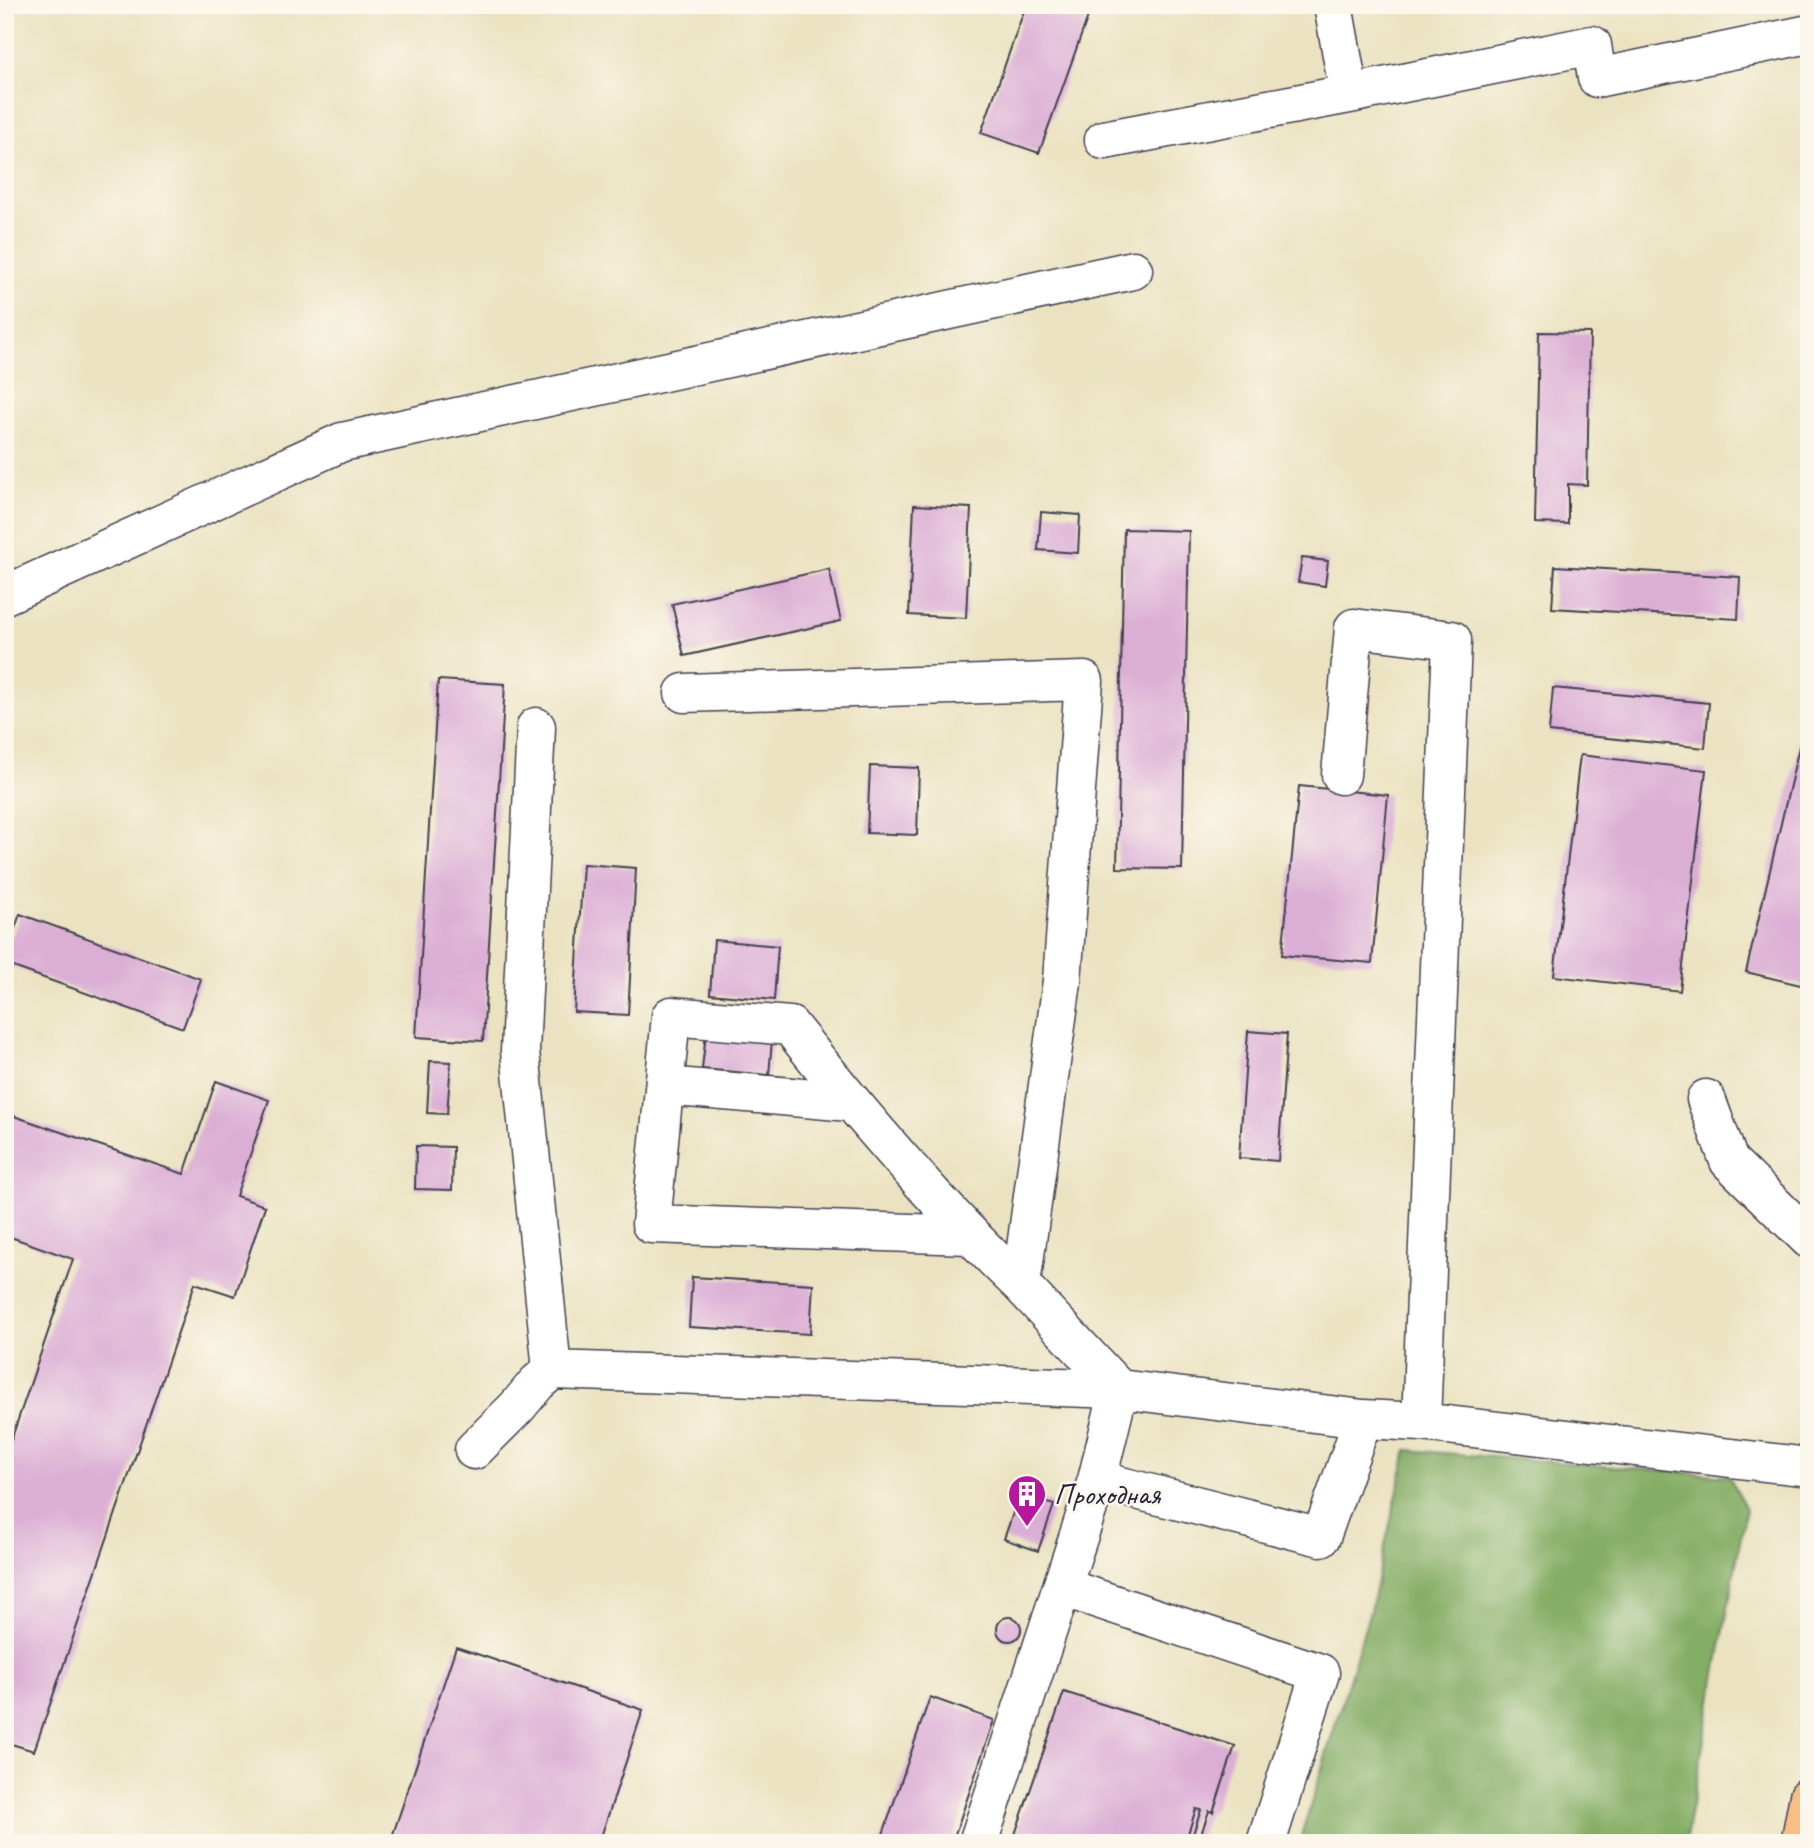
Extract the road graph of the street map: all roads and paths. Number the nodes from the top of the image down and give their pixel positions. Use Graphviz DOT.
graph roads {
  1 [pos="1333,5"];
  2 [pos="1809,34"];
  3 [pos="1349,94"];
  4 [pos="1104,140"];
  5 [pos="1133,270"];
  6 [pos="5,596"];
  7 [pos="684,693"];
  8 [pos="536,727"];
  9 [pos="1341,775"];
  10 [pos="665,1086"];
  11 [pos="1706,1099"];
  12 [pos="850,1102"];
  13 [pos="969,1235"];
  14 [pos="1809,1239"];
  15 [pos="1021,1285"];
  16 [pos="552,1370"];
  17 [pos="1119,1389"];
  18 [pos="1363,1419"];
  19 [pos="1421,1422"];
  20 [pos="474,1450"];
  21 [pos="1809,1468"];
  22 [pos="1097,1480"];
  23 [pos="1062,1587"];
  24 [pos="1809,1796"];
  25 [pos="978,1843"];
  26 [pos="1266,1843"];
  27 [pos="1800,1843"];
  1 -- 3 [label="street"];
  2 -- 3 [label="street"];
  3 -- 4 [label="street"];
  5 -- 6 [label="street"];
  7 -- 15 [label="street"];
  8 -- 16 [label="street"];
  9 -- 19 [label="street"];
  10 -- 12 [label="street"];
  10 -- 12 [label="street"];
  10 -- 13 [label="street"];
  11 -- 14 [label="street"];
  12 -- 13 [label="street"];
  13 -- 15 [label="street"];
  15 -- 17 [label="street"];
  16 -- 17 [label="street"];
  16 -- 20 [label="street"];
  17 -- 18 [label="street"];
  17 -- 22 [label="street"];
  18 -- 19 [label="street"];
  18 -- 22 [label="street"];
  19 -- 21 [label="street"];
  22 -- 23 [label="street"];
  23 -- 25 [label="street"];
  23 -- 26 [label="street"];
  24 -- 27 [label="main road"];
}
